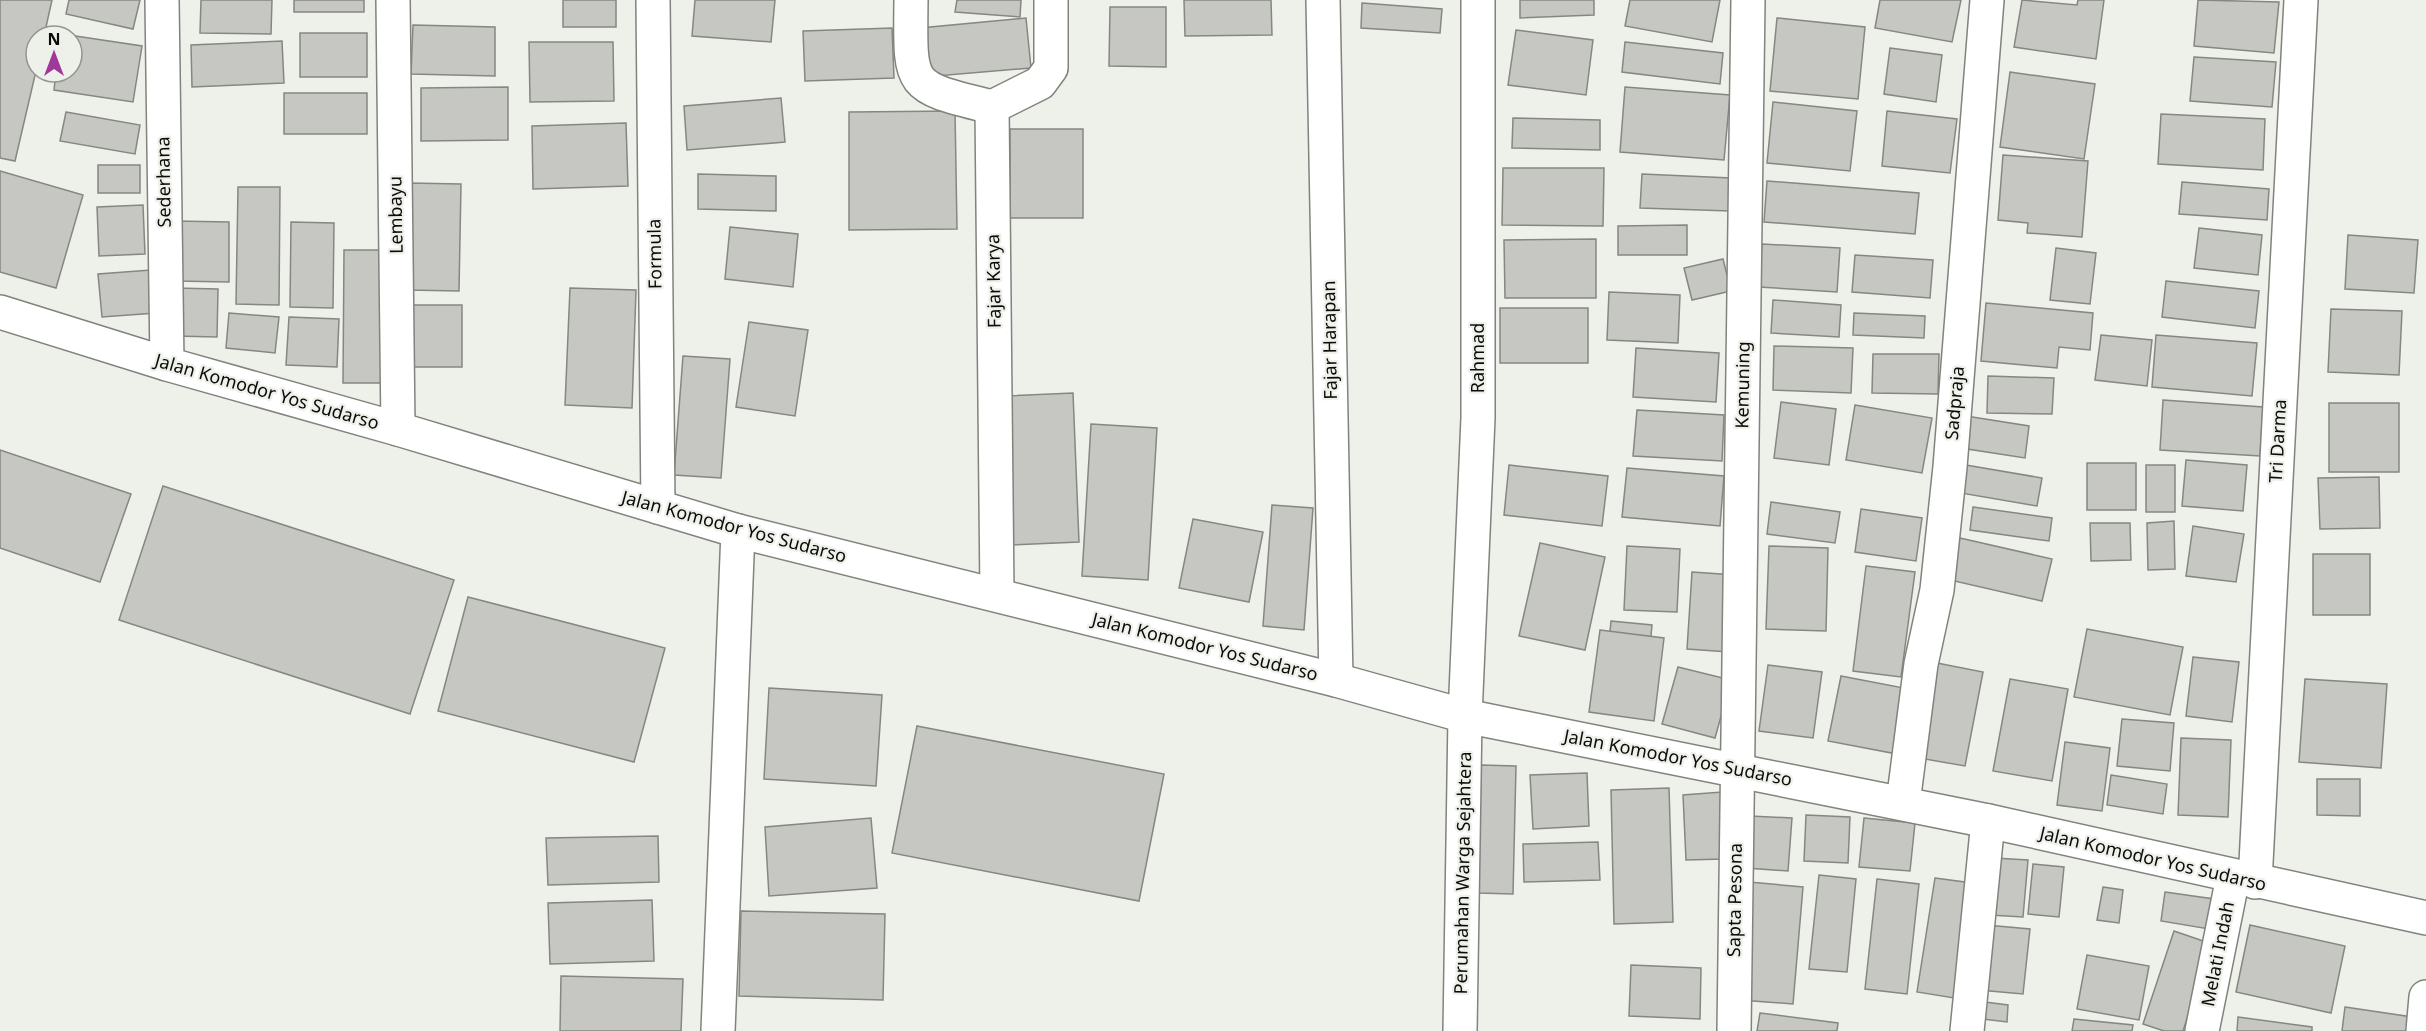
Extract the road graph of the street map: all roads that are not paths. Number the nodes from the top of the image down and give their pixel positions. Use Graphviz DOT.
graph roads {
  1 [pos="162,0"];
  2 [pos="393,0"];
  3 [pos="653,0"];
  4 [pos="911,0"];
  5 [pos="1051,0"];
  6 [pos="1323,0"];
  7 [pos="1478,0"];
  8 [pos="1748,0"];
  9 [pos="1987,0"];
  10 [pos="2301,0"];
  11 [pos="992,107"];
  12 [pos="0,312"];
  13 [pos="167,364"];
  14 [pos="398,429"];
  15 [pos="658,507"];
  16 [pos="738,531"];
  17 [pos="997,595"];
  18 [pos="1336,680"];
  19 [pos="1465,716"];
  20 [pos="1737,770"];
  21 [pos="1903,803"];
  22 [pos="1988,821"];
  23 [pos="2244,880"];
  24 [pos="2426,918"];
  25 [pos="2426,997"];
  26 [pos="718,1031"];
  27 [pos="1460,1031"];
  28 [pos="1734,1031"];
  29 [pos="1967,1031"];
  30 [pos="2202,1031"];
  31 [pos="2423,1031"];
  1 -- 13 [label="street, Sederhana"];
  2 -- 14 [label="street, Lembayu"];
  3 -- 15 [label="street, Formula"];
  4 -- 11 [label="street"];
  5 -- 11 [label="street"];
  6 -- 18 [label="street, Fajar Harapan"];
  7 -- 19 [label="street, Rahmad"];
  8 -- 20 [label="street, Kemuning"];
  9 -- 21 [label="street, Sadpraja"];
  10 -- 23 [label="street, Tri Darma"];
  11 -- 17 [label="street, Fajar Karya"];
  12 -- 13 [label="street, Jalan Komodor Yos Sudarso"];
  13 -- 14 [label="street, Jalan Komodor Yos Sudarso"];
  14 -- 15 [label="street, Jalan Komodor Yos Sudarso"];
  15 -- 16 [label="street, Jalan Komodor Yos Sudarso"];
  16 -- 17 [label="street, Jalan Komodor Yos Sudarso"];
  16 -- 26 [label="street"];
  17 -- 18 [label="street, Jalan Komodor Yos Sudarso"];
  18 -- 19 [label="street, Jalan Komodor Yos Sudarso"];
  19 -- 20 [label="street, Jalan Komodor Yos Sudarso"];
  19 -- 27 [label="street, Perumahan Warga Sejahtera"];
  20 -- 21 [label="street, Jalan Komodor Yos Sudarso"];
  20 -- 28 [label="street, Sapta Pesona"];
  21 -- 22 [label="street, Jalan Komodor Yos Sudarso"];
  22 -- 23 [label="street, Jalan Komodor Yos Sudarso"];
  22 -- 29 [label="street"];
  23 -- 24 [label="street, Jalan Komodor Yos Sudarso"];
  23 -- 30 [label="street, Melati Indah"];
  25 -- 31 [label="street"];
}
